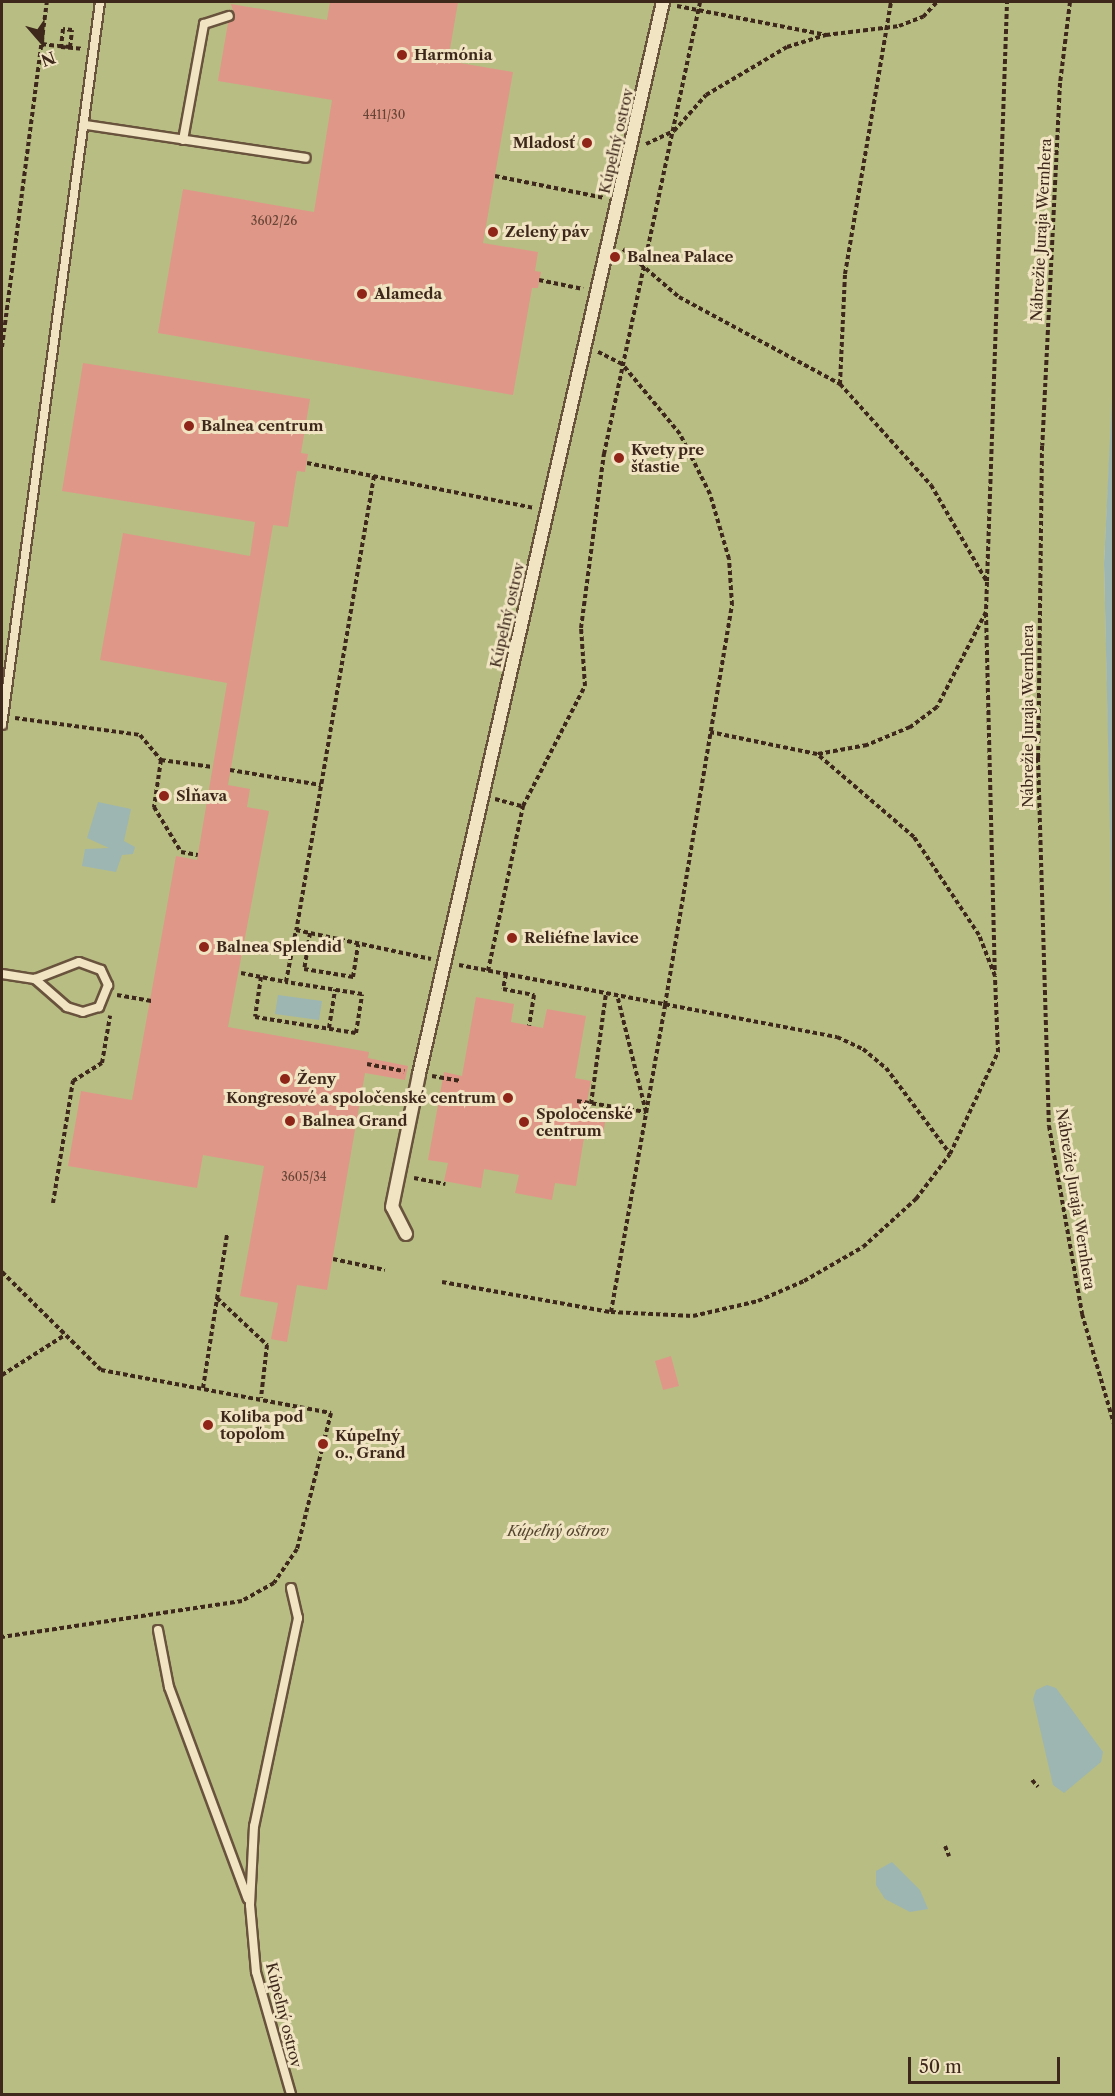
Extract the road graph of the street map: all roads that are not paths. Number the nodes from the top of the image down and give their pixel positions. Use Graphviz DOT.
graph roads {
  1 [pos="100,2"];
  2 [pos="663,2"];
  3 [pos="229,16"];
  4 [pos="86,125"];
  5 [pos="183,140"];
  6 [pos="306,158"];
  7 [pos="2,720"];
  8 [pos="2,974"];
  9 [pos="35,979"];
  10 [pos="406,1234"];
  11 [pos="291,1588"];
  12 [pos="158,1630"];
  13 [pos="250,1905"];
  14 [pos="291,2094"];
  1 -- 4 [label="lane"];
  2 -- 10 [label="street, Kúpeľný ostrov"];
  3 -- 5 [label="lane"];
  4 -- 5 [label="lane"];
  4 -- 7 [label="lane"];
  5 -- 6 [label="lane"];
  8 -- 9 [label="lane"];
  9 -- 9 [label="lane"];
  11 -- 13 [label="lane, Kúpeľný ostrov"];
  12 -- 13 [label="lane"];
  13 -- 14 [label="lane, Kúpeľný ostrov"];
}
